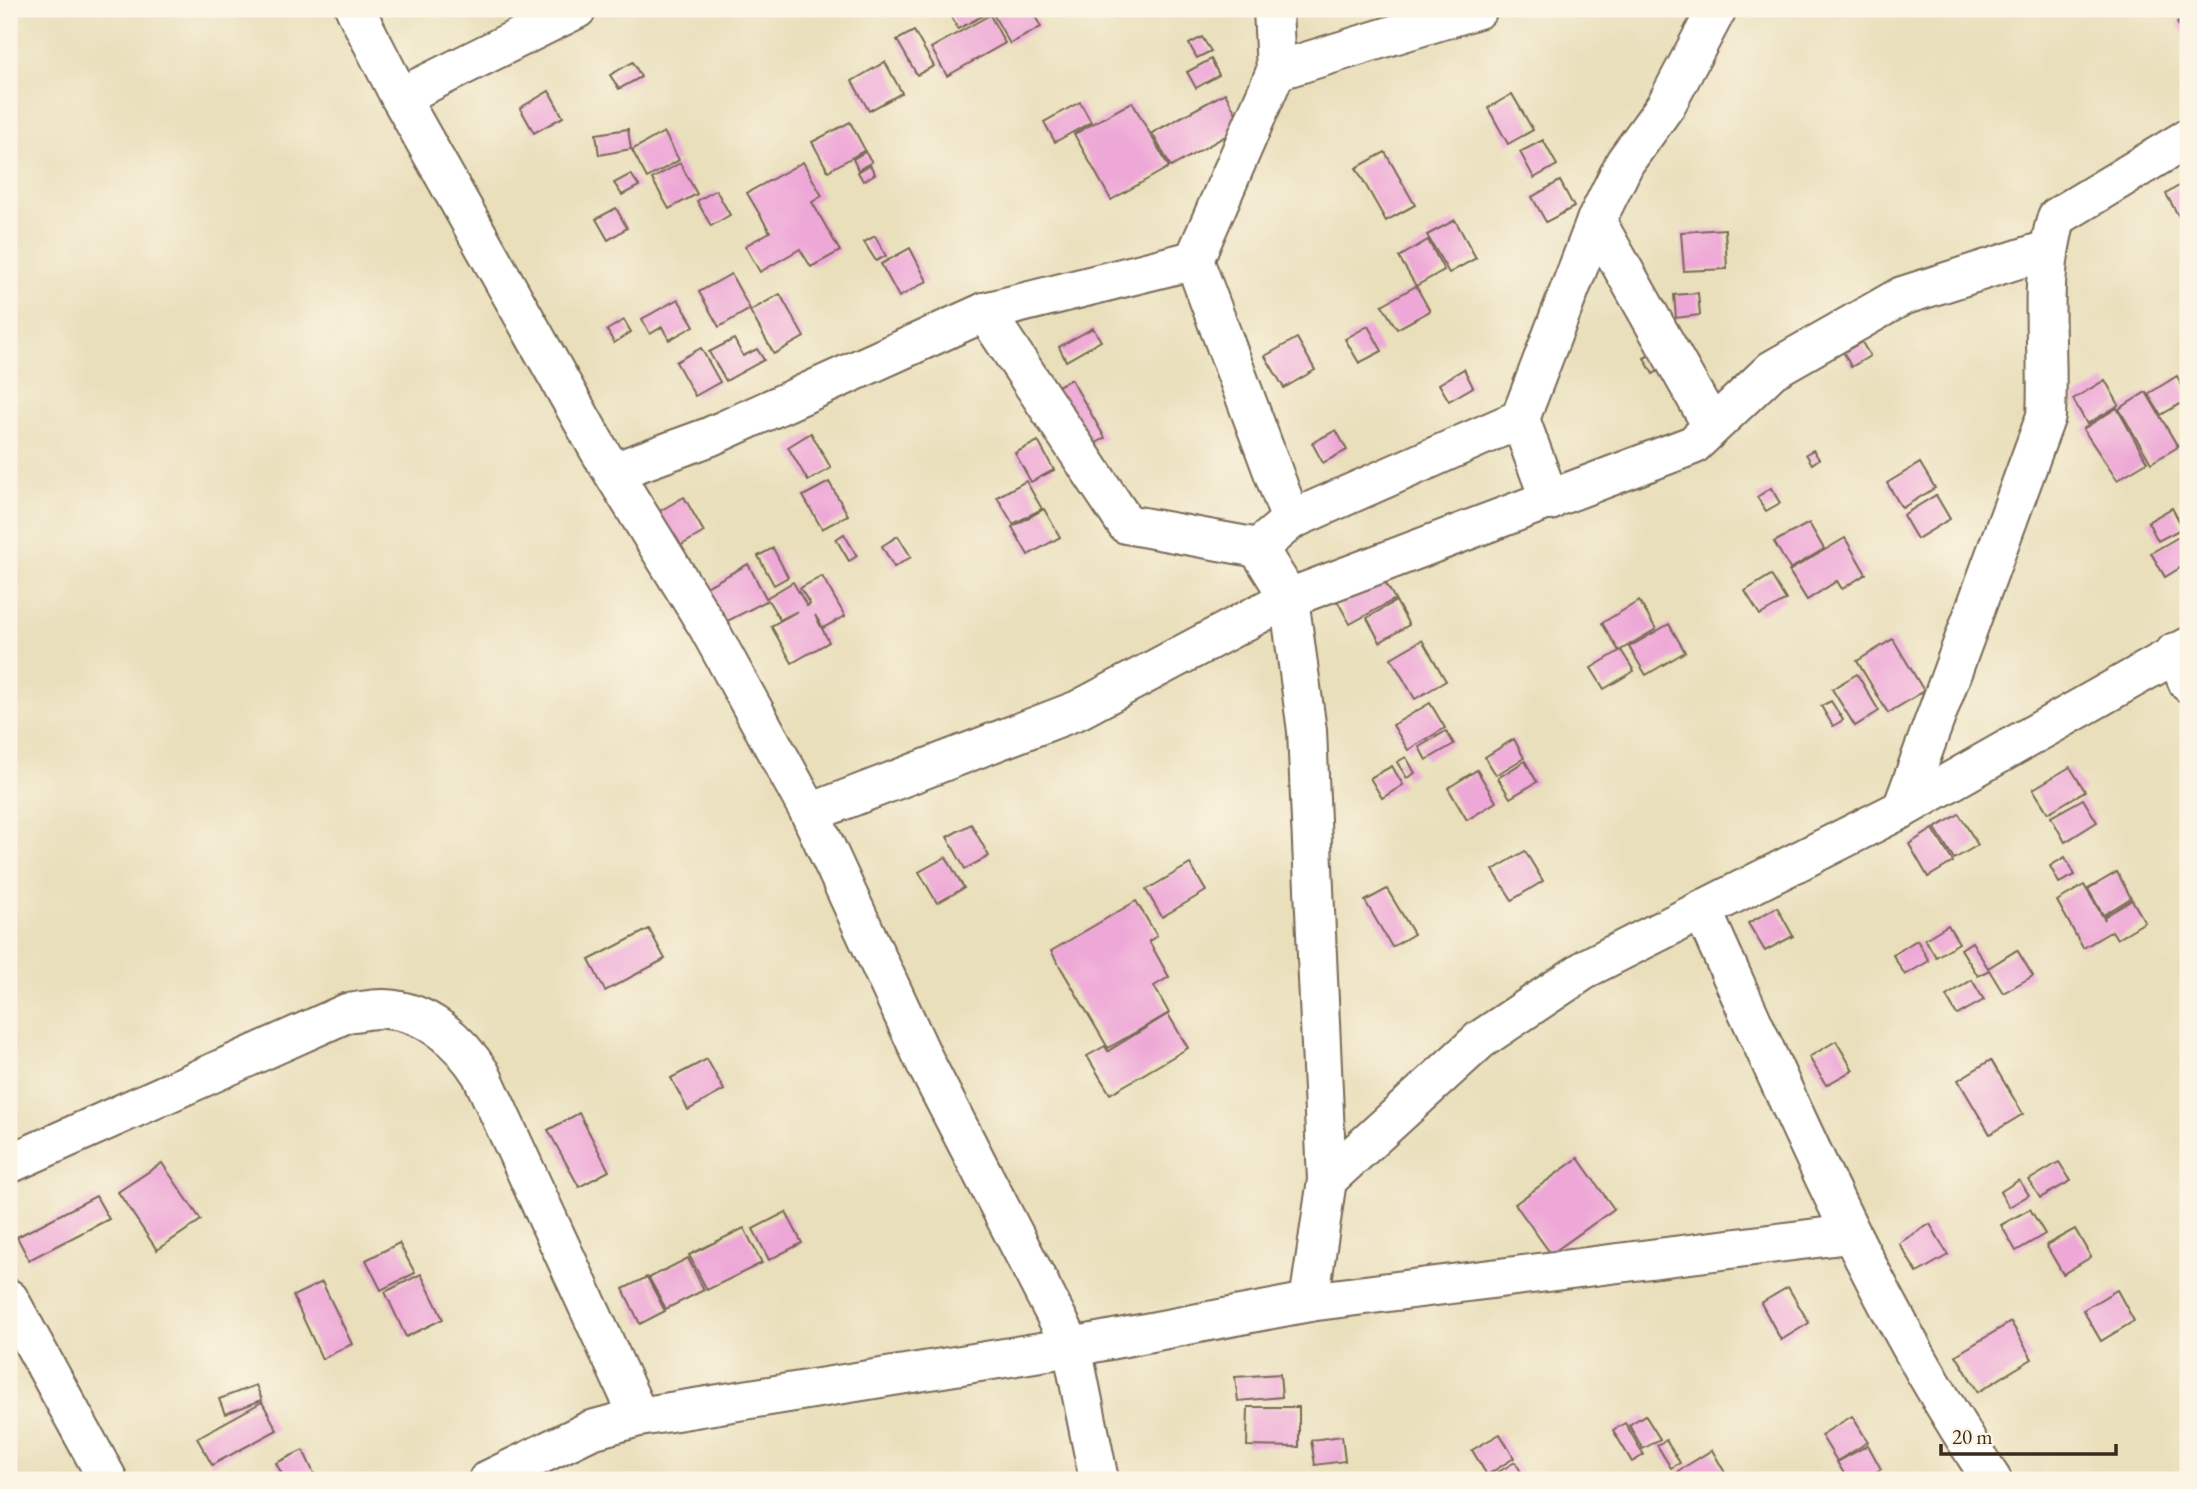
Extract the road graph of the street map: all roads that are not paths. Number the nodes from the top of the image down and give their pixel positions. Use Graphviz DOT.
graph roads {
  1 [pos="355,9"];
  2 [pos="577,9"];
  3 [pos="1273,9"];
  4 [pos="1478,9"];
  5 [pos="1717,9"];
  6 [pos="1276,71"];
  7 [pos="400,97"];
  8 [pos="2188,138"];
  9 [pos="1596,221"];
  10 [pos="2047,250"];
  11 [pos="1194,260"];
  12 [pos="985,312"];
  13 [pos="1520,419"];
  14 [pos="1712,426"];
  15 [pos="613,471"];
  16 [pos="1550,501"];
  17 [pos="1291,520"];
  18 [pos="1258,548"];
  19 [pos="1289,598"];
  20 [pos="2184,661"];
  21 [pos="1902,810"];
  22 [pos="810,813"];
  23 [pos="1702,910"];
  24 [pos="9,1164"];
  25 [pos="1327,1180"];
  26 [pos="1849,1234"];
  27 [pos="9,1299"];
  28 [pos="1309,1302"];
  29 [pos="1072,1347"];
  30 [pos="639,1417"];
  31 [pos="108,1480"];
  32 [pos="488,1480"];
  33 [pos="1098,1480"];
  34 [pos="1992,1480"];
  1 -- 7 [label="street"];
  2 -- 7 [label="street"];
  3 -- 6 [label="street"];
  4 -- 6 [label="street"];
  5 -- 9 [label="street"];
  6 -- 11 [label="street"];
  7 -- 15 [label="street"];
  8 -- 10 [label="street"];
  9 -- 13 [label="street"];
  9 -- 14 [label="street"];
  10 -- 14 [label="street"];
  10 -- 21 [label="street"];
  11 -- 12 [label="street"];
  11 -- 17 [label="street"];
  12 -- 15 [label="street"];
  12 -- 18 [label="street"];
  13 -- 16 [label="street"];
  13 -- 17 [label="street"];
  14 -- 16 [label="street"];
  15 -- 22 [label="street"];
  16 -- 19 [label="street"];
  17 -- 18 [label="street"];
  18 -- 19 [label="street"];
  19 -- 22 [label="street"];
  19 -- 25 [label="street"];
  20 -- 21 [label="street"];
  21 -- 23 [label="street"];
  22 -- 29 [label="street"];
  23 -- 25 [label="street"];
  23 -- 26 [label="street"];
  24 -- 30 [label="street"];
  25 -- 28 [label="street"];
  26 -- 28 [label="street"];
  26 -- 34 [label="street"];
  27 -- 31 [label="street"];
  28 -- 29 [label="street"];
  29 -- 30 [label="street"];
  29 -- 33 [label="street"];
  30 -- 32 [label="street"];
}
